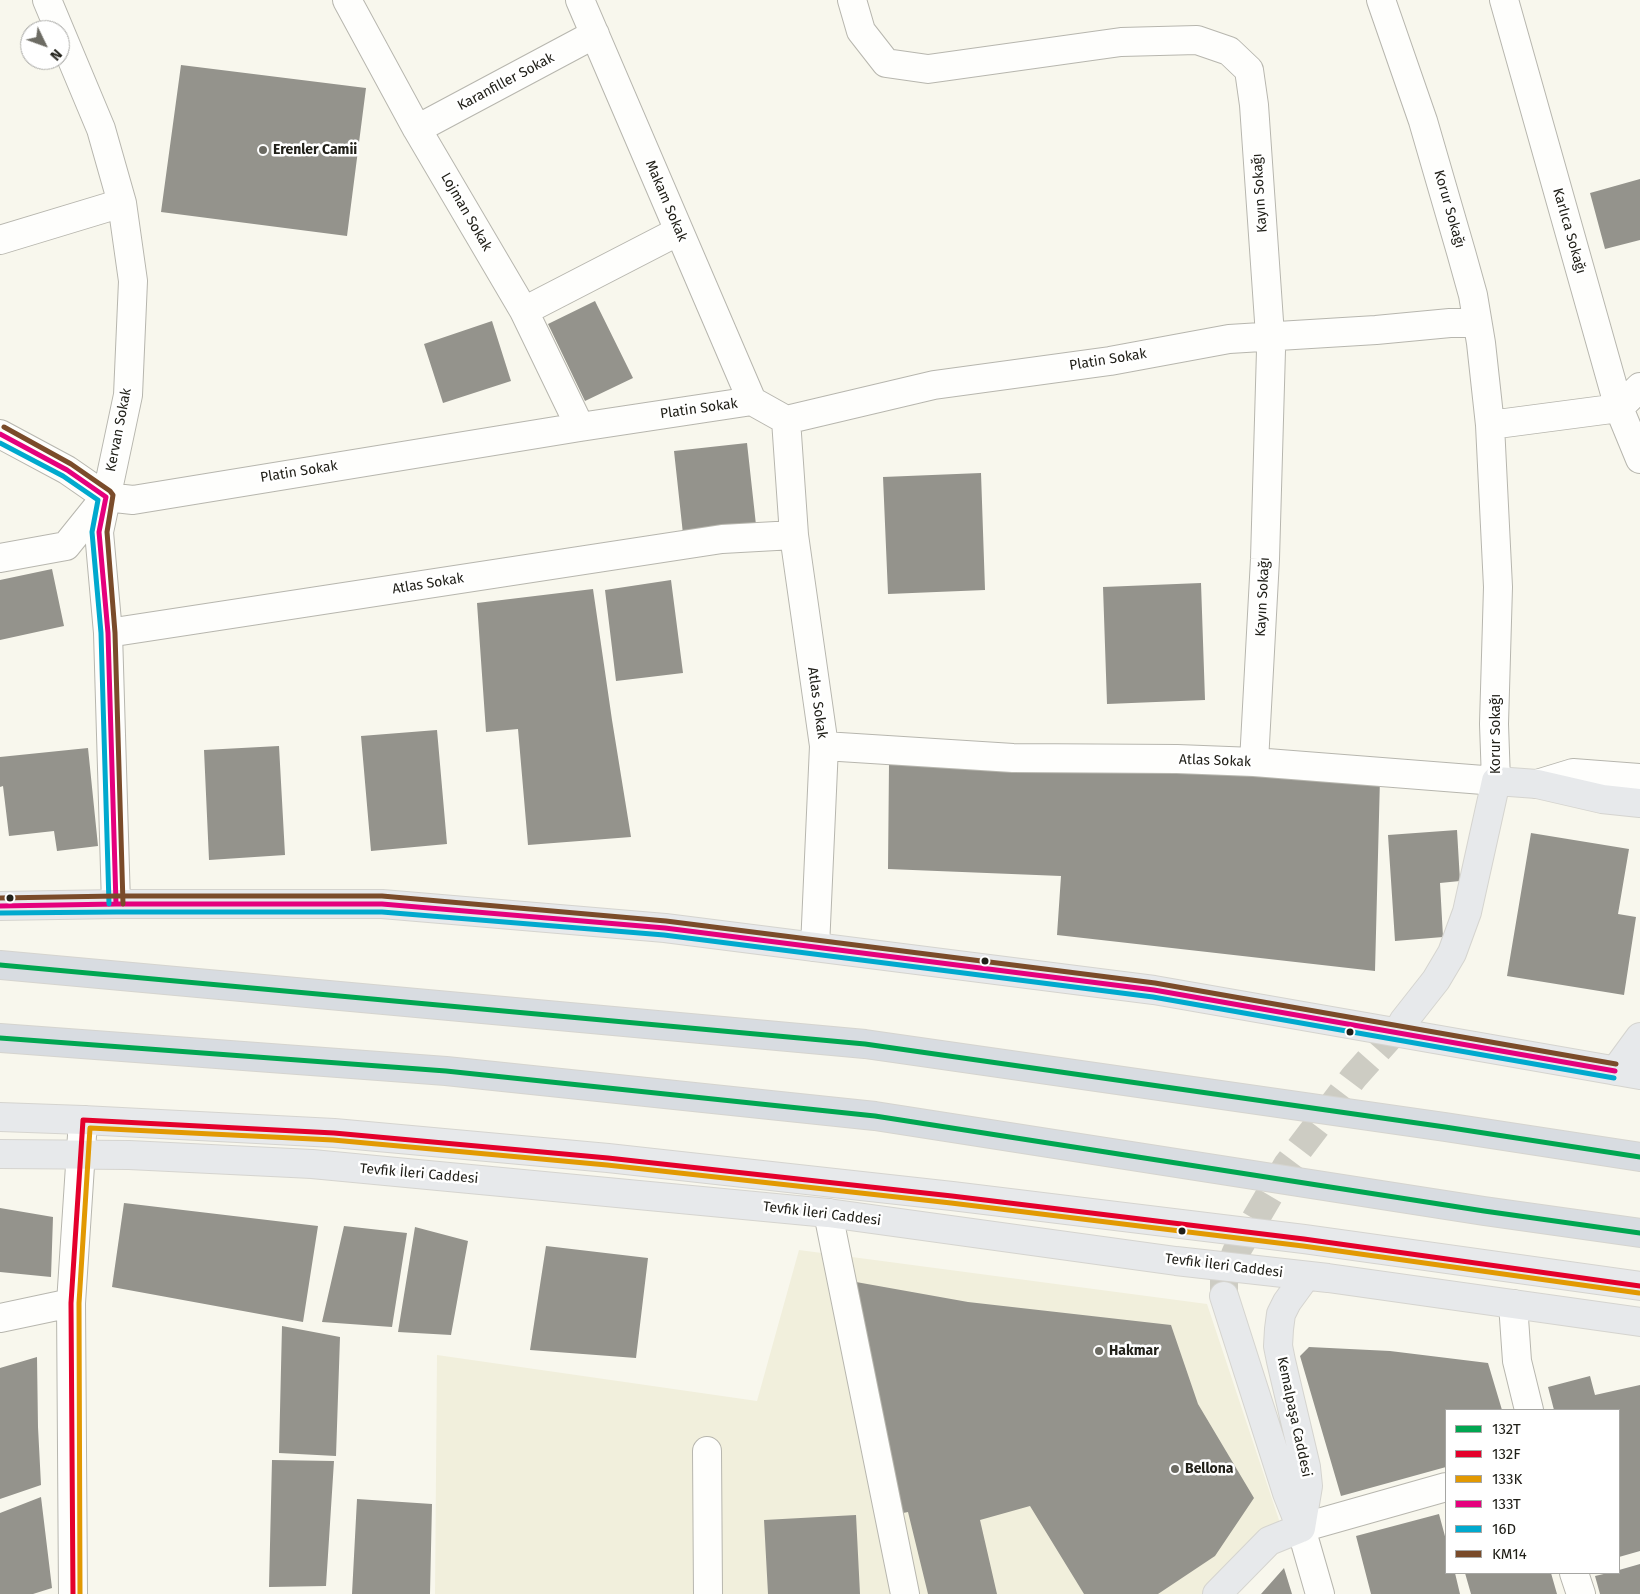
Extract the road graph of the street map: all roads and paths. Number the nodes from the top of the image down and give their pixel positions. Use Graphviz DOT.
graph roads {
  1 [pos="47,0"];
  2 [pos="347,0"];
  3 [pos="580,0"];
  4 [pos="852,0"];
  5 [pos="1381,0"];
  6 [pos="1504,0"];
  7 [pos="595,34"];
  8 [pos="418,129"];
  9 [pos="122,203"];
  10 [pos="679,231"];
  11 [pos="0,240"];
  12 [pos="524,311"];
  13 [pos="1477,323"];
  14 [pos="1271,337"];
  15 [pos="1640,387"];
  16 [pos="752,401"];
  17 [pos="1619,408"];
  18 [pos="786,420"];
  19 [pos="1490,425"];
  20 [pos="580,427"];
  21 [pos="0,434"];
  22 [pos="1640,459"];
  23 [pos="106,497"];
  24 [pos="794,535"];
  25 [pos="0,558"];
  26 [pos="108,634"];
  27 [pos="824,746"];
  28 [pos="1254,762"];
  29 [pos="1640,778"];
  30 [pos="1496,780"];
  31 [pos="1537,784"];
  32 [pos="1640,803"];
  33 [pos="116,904"];
  34 [pos="0,906"];
  35 [pos="815,947"];
  36 [pos="0,965"];
  37 [pos="1403,1022"];
  38 [pos="1640,1037"];
  39 [pos="0,1038"];
  40 [pos="1628,1073"];
  41 [pos="0,1118"];
  42 [pos="83,1120"];
  43 [pos="0,1154"];
  44 [pos="80,1154"];
  45 [pos="1640,1157"];
  46 [pos="828,1213"];
  47 [pos="1640,1233"];
  48 [pos="1516,1269"];
  49 [pos="1306,1276"];
  50 [pos="1640,1286"];
  51 [pos="1224,1296"];
  52 [pos="71,1303"];
  53 [pos="1513,1304"];
  54 [pos="0,1318"];
  55 [pos="1640,1322"];
  56 [pos="1529,1409"];
  57 [pos="707,1451"];
  58 [pos="1445,1487"];
  59 [pos="1301,1528"];
  60 [pos="1574,1574"];
  61 [pos="73,1594"];
  62 [pos="708,1594"];
  63 [pos="905,1594"];
  64 [pos="1217,1594"];
  65 [pos="1320,1594"];
  66 [pos="1580,1594"];
  1 -- 9 [label="street, Kervan Sokak"];
  2 -- 8 [label="street, Lojman Sokak"];
  3 -- 7 [label="street, Makam Sokak"];
  4 -- 14 [label="street, Kayın Sokağı"];
  5 -- 13 [label="street, Korur Sokağı"];
  6 -- 17 [label="street, Karlıca Sokağı"];
  7 -- 8 [label="street, Karanfiller Sokak"];
  7 -- 10 [label="street, Makam Sokak"];
  8 -- 12 [label="street, Lojman Sokak"];
  9 -- 11 [label="street"];
  9 -- 23 [label="street, Kervan Sokak"];
  10 -- 12 [label="street"];
  10 -- 16 [label="street, Makam Sokak"];
  12 -- 20 [label="street, Lojman Sokak"];
  13 -- 14 [label="street, Platin Sokak"];
  13 -- 19 [label="street, Korur Sokağı"];
  14 -- 18 [label="street, Platin Sokak"];
  14 -- 28 [label="street, Kayın Sokağı"];
  15 -- 17 [label="street"];
  16 -- 18 [label="street, Platin Sokak"];
  16 -- 20 [label="street, Platin Sokak"];
  17 -- 19 [label="street"];
  17 -- 22 [label="street, Karlıca Sokağı"];
  18 -- 24 [label="street"];
  19 -- 30 [label="street, Korur Sokağı"];
  20 -- 23 [label="street, Platin Sokak"];
  21 -- 23 [label="street"];
  23 -- 25 [label="street"];
  23 -- 26 [label="street, Kervan Sokak"];
  24 -- 26 [label="street, Atlas Sokak"];
  24 -- 27 [label="street, Atlas Sokak"];
  26 -- 33 [label="street, Kervan Sokak"];
  27 -- 28 [label="street, Atlas Sokak"];
  27 -- 35 [label="street"];
  28 -- 30 [label="street, Atlas Sokak"];
  29 -- 31 [label="street"];
  30 -- 31 [label="main road, Atlas Sokak"];
  30 -- 37 [label="main road, Korur Sokağı"];
  31 -- 32 [label="main road, Atlas Sokak"];
  33 -- 34 [label="main road"];
  33 -- 35 [label="main road"];
  35 -- 40 [label="main road"];
  36 -- 45 [label="highway"];
  38 -- 40 [label="main road"];
  39 -- 47 [label="highway"];
  41 -- 42 [label="main road"];
  42 -- 44 [label="street"];
  42 -- 48 [label="main road"];
  43 -- 44 [label="main road, Tevfik İleri Caddesi"];
  44 -- 46 [label="main road, Tevfik İleri Caddesi"];
  44 -- 52 [label="street"];
  46 -- 49 [label="main road, Tevfik İleri Caddesi"];
  46 -- 63 [label="street"];
  48 -- 50 [label="main road"];
  48 -- 53 [label="main road"];
  49 -- 53 [label="main road, Tevfik İleri Caddesi"];
  49 -- 59 [label="main road, Kemalpaşa Caddesi"];
  51 -- 59 [label="main road"];
  52 -- 54 [label="street"];
  52 -- 61 [label="street"];
  53 -- 55 [label="main road, Tevfik İleri Caddesi"];
  53 -- 56 [label="street"];
  57 -- 62 [label="street"];
  58 -- 59 [label="street"];
  59 -- 64 [label="main road"];
  59 -- 65 [label="street, Kemalpaşa Caddesi"];
  60 -- 66 [label="street"];
}
